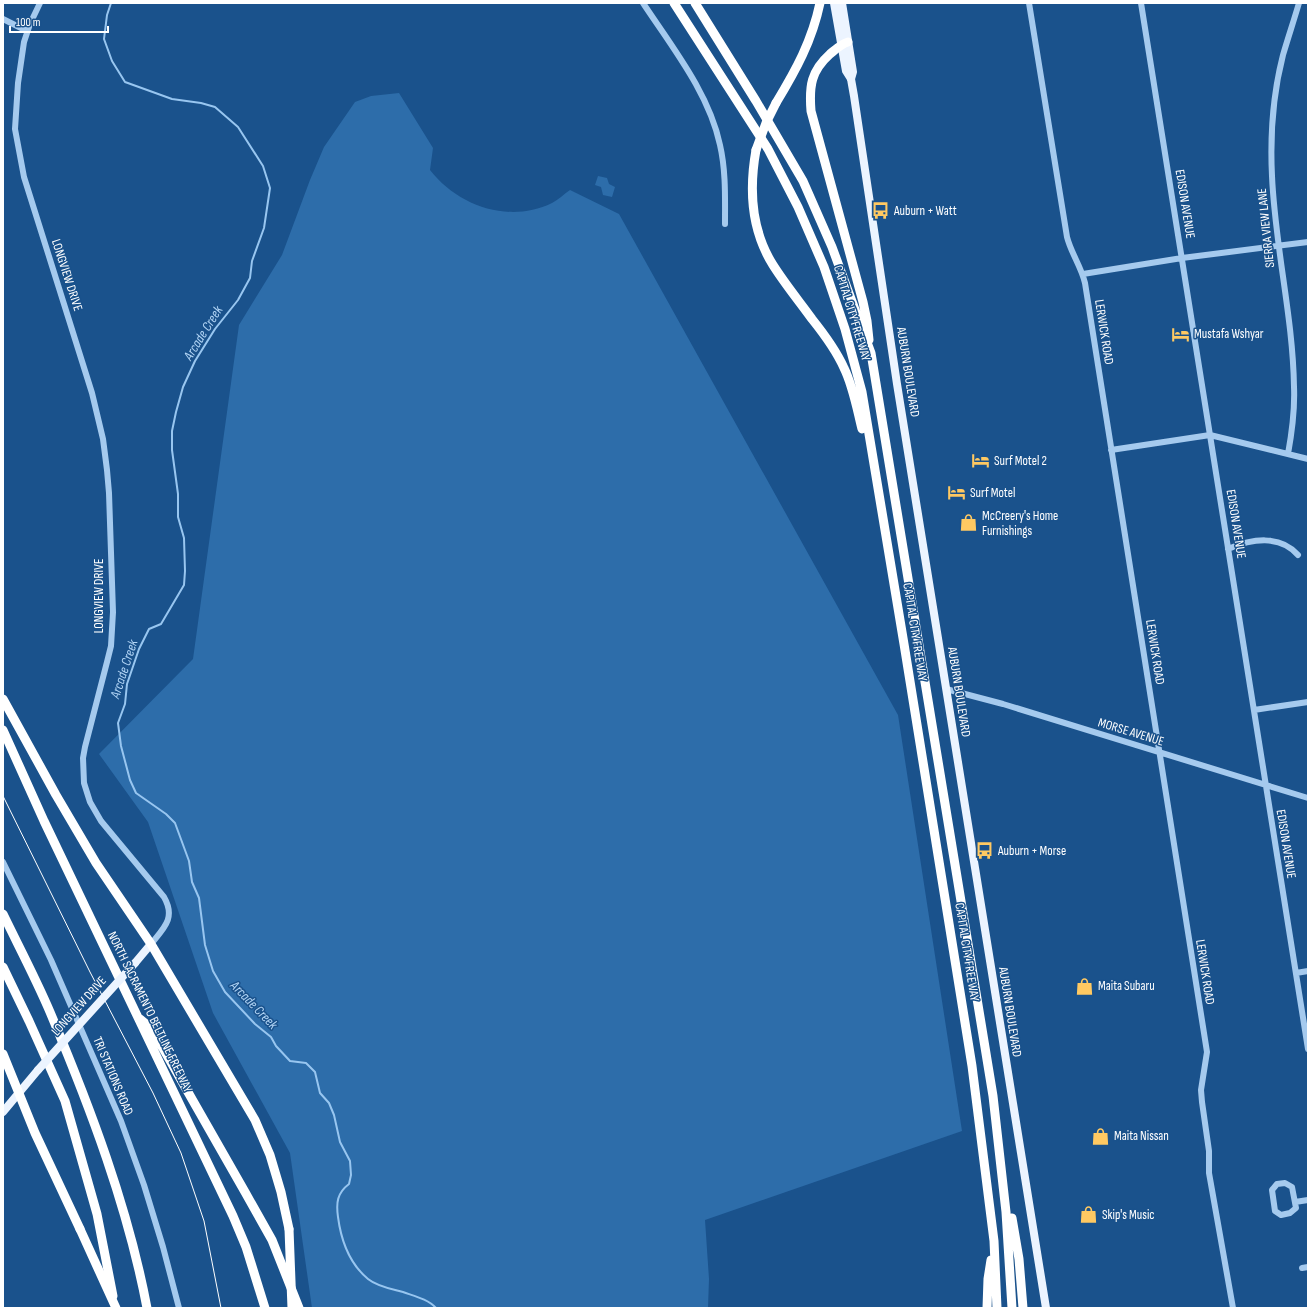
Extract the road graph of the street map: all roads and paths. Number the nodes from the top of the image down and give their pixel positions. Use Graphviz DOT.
graph roads {
  1 [pos="40,3"];
  2 [pos="643,3"];
  3 [pos="674,3"];
  4 [pos="695,3"];
  5 [pos="820,3"];
  6 [pos="834,3"];
  7 [pos="842,3"];
  8 [pos="1029,3"];
  9 [pos="1142,3"];
  10 [pos="1300,3"];
  11 [pos="3,19"];
  12 [pos="27,31"];
  13 [pos="845,43"];
  14 [pos="725,224"];
  15 [pos="1308,242"];
  16 [pos="1279,246"];
  17 [pos="1182,258"];
  18 [pos="1083,274"];
  19 [pos="870,353"];
  20 [pos="1210,435"];
  21 [pos="1111,450"];
  22 [pos="1288,454"];
  23 [pos="1308,458"];
  24 [pos="879,496"];
  25 [pos="1228,549"];
  26 [pos="1298,555"];
  27 [pos="946,689"];
  28 [pos="3,699"];
  29 [pos="1308,702"];
  30 [pos="1254,710"];
  31 [pos="3,730"];
  32 [pos="1159,752"];
  33 [pos="1266,785"];
  34 [pos="1308,798"];
  35 [pos="3,862"];
  36 [pos="3,914"];
  37 [pos="151,944"];
  38 [pos="3,967"];
  39 [pos="1308,971"];
  40 [pos="1296,973"];
  41 [pos="136,1015"];
  42 [pos="1308,1049"];
  43 [pos="3,1054"];
  44 [pos="19,1094"];
  45 [pos="3,1112"];
  46 [pos="998,1132"];
  47 [pos="1308,1200"];
  48 [pos="1295,1202"];
  49 [pos="994,1241"];
  50 [pos="115,1308"];
  51 [pos="147,1308"];
  52 [pos="179,1308"];
  53 [pos="265,1308"];
  54 [pos="292,1308"];
  55 [pos="299,1308"];
  56 [pos="987,1308"];
  57 [pos="997,1308"];
  58 [pos="1012,1308"];
  59 [pos="1023,1308"];
  60 [pos="1046,1308"];
  61 [pos="1234,1308"];
  1 -- 12 [label="street, LONGVIEW DRIVE"];
  2 -- 14 [label="street"];
  3 -- 24 [label="highway, CAPITAL CITY FREEWAY"];
  4 -- 19 [label="highway, CAPITAL CITY FREEWAY"];
  5 -- 24 [label="highway, bridge"];
  6 -- 13 [label="main road, AUBURN BOULEVARD"];
  7 -- 13 [label="main road, AUBURN BOULEVARD"];
  8 -- 18 [label="street, LERWICK ROAD"];
  9 -- 17 [label="street, EDISON AVENUE"];
  10 -- 16 [label="street, SIERRA VIEW LANE"];
  11 -- 12 [label="street"];
  12 -- 37 [label="street, LONGVIEW DRIVE"];
  13 -- 19 [label="highway"];
  13 -- 27 [label="main road, AUBURN BOULEVARD"];
  15 -- 16 [label="street"];
  16 -- 17 [label="street"];
  16 -- 22 [label="street, SIERRA VIEW LANE"];
  17 -- 18 [label="street"];
  17 -- 20 [label="street, EDISON AVENUE"];
  18 -- 21 [label="street, LERWICK ROAD"];
  19 -- 46 [label="highway, CAPITAL CITY FREEWAY"];
  20 -- 21 [label="street"];
  20 -- 22 [label="street"];
  20 -- 25 [label="street, EDISON AVENUE"];
  21 -- 32 [label="street, LERWICK ROAD"];
  22 -- 23 [label="street"];
  24 -- 49 [label="highway, CAPITAL CITY FREEWAY"];
  25 -- 26 [label="street"];
  25 -- 30 [label="street, EDISON AVENUE"];
  27 -- 32 [label="street, MORSE AVENUE"];
  27 -- 60 [label="main road, AUBURN BOULEVARD"];
  28 -- 37 [label="highway"];
  29 -- 30 [label="street"];
  30 -- 33 [label="street, EDISON AVENUE"];
  31 -- 41 [label="highway, NORTH SACRAMENTO BELTLINE FREEWAY"];
  32 -- 33 [label="street, MORSE AVENUE"];
  32 -- 61 [label="street, LERWICK ROAD"];
  33 -- 34 [label="street, MORSE AVENUE"];
  33 -- 40 [label="street, EDISON AVENUE"];
  35 -- 52 [label="street, TRI STATIONS ROAD"];
  36 -- 51 [label="highway"];
  37 -- 44 [label="main road, LONGVIEW DRIVE, bridge"];
  37 -- 54 [label="highway, bridge"];
  38 -- 50 [label="highway"];
  39 -- 40 [label="street"];
  40 -- 42 [label="street, EDISON AVENUE"];
  41 -- 53 [label="highway, NORTH SACRAMENTO BELTLINE FREEWAY"];
  41 -- 55 [label="highway"];
  43 -- 44 [label="highway"];
  44 -- 45 [label="main road, LONGVIEW DRIVE"];
  44 -- 50 [label="highway, bridge"];
  46 -- 58 [label="highway, CAPITAL CITY FREEWAY"];
  46 -- 59 [label="highway"];
  47 -- 48 [label="street"];
  48 -- 48 [label="street"];
  49 -- 56 [label="highway"];
  49 -- 57 [label="highway, CAPITAL CITY FREEWAY"];
}
